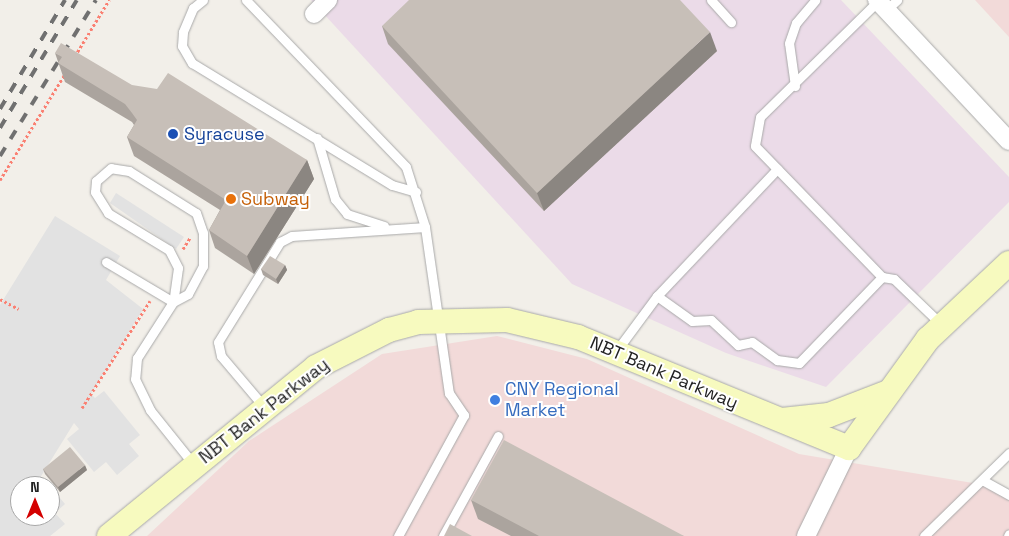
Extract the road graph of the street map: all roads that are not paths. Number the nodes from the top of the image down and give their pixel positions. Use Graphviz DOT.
graph roads {
  1 [pos="204,0"];
  2 [pos="246,0"];
  3 [pos="328,0"];
  4 [pos="711,0"];
  5 [pos="815,0"];
  6 [pos="884,3"];
  7 [pos="314,14"];
  8 [pos="731,22"];
  9 [pos="795,86"];
  10 [pos="317,138"];
  11 [pos="1009,141"];
  12 [pos="777,169"];
  13 [pos="416,192"];
  14 [pos="424,227"];
  15 [pos="394,228"];
  16 [pos="106,262"];
  17 [pos="1009,263"];
  18 [pos="882,277"];
  19 [pos="657,296"];
  20 [pos="173,302"];
  21 [pos="438,321"];
  22 [pos="942,325"];
  23 [pos="615,352"];
  24 [pos="890,391"];
  25 [pos="265,408"];
  26 [pos="779,420"];
  27 [pos="498,436"];
  28 [pos="849,448"];
  29 [pos="1009,453"];
  30 [pos="195,466"];
  31 [pos="984,480"];
  32 [pos="1009,495"];
  33 [pos="114,535"];
  34 [pos="398,536"];
  35 [pos="443,536"];
  36 [pos="806,536"];
  37 [pos="924,536"];
  1 -- 10 [label="lane"];
  2 -- 13 [label="lane"];
  3 -- 7 [label="street"];
  4 -- 8 [label="lane"];
  5 -- 9 [label="lane"];
  6 -- 9 [label="lane"];
  6 -- 11 [label="street"];
  9 -- 12 [label="lane"];
  10 -- 13 [label="lane"];
  10 -- 15 [label="lane"];
  12 -- 18 [label="lane"];
  12 -- 19 [label="lane"];
  13 -- 14 [label="lane"];
  14 -- 15 [label="lane"];
  14 -- 21 [label="lane"];
  15 -- 25 [label="lane"];
  16 -- 20 [label="lane"];
  17 -- 22 [label="street"];
  18 -- 19 [label="lane"];
  18 -- 22 [label="lane"];
  19 -- 23 [label="lane"];
  20 -- 20 [label="lane"];
  20 -- 30 [label="lane"];
  21 -- 23 [label="street, NBT Bank Parkway"];
  21 -- 25 [label="street, NBT Bank Parkway"];
  21 -- 34 [label="lane"];
  22 -- 24 [label="street"];
  23 -- 26 [label="street, NBT Bank Parkway"];
  24 -- 26 [label="street"];
  24 -- 28 [label="street"];
  25 -- 30 [label="street, NBT Bank Parkway"];
  26 -- 28 [label="street, NBT Bank Parkway"];
  27 -- 35 [label="lane"];
  28 -- 36 [label="street"];
  29 -- 31 [label="lane"];
  30 -- 33 [label="street, NBT Bank Parkway"];
  31 -- 32 [label="lane"];
  31 -- 37 [label="lane"];
}
